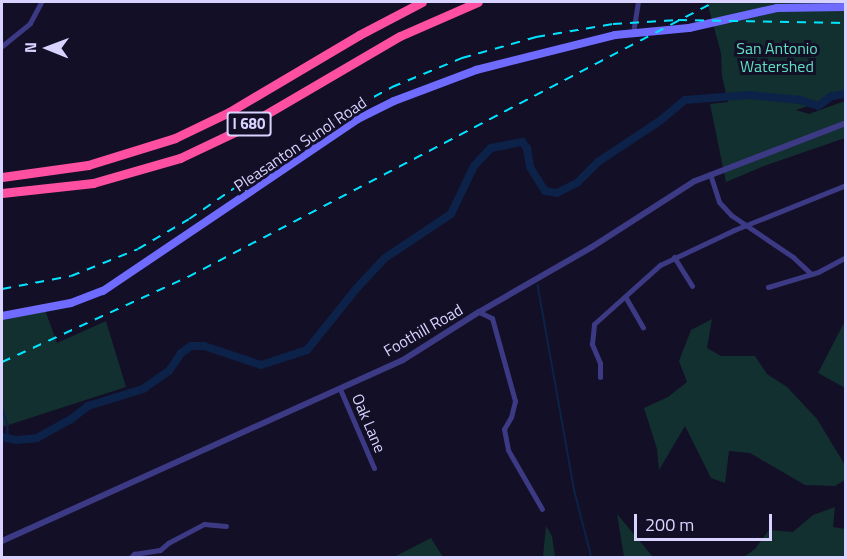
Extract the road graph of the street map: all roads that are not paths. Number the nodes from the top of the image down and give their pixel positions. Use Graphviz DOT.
graph roads {
  1 [pos="41,2"];
  2 [pos="422,2"];
  3 [pos="478,2"];
  4 [pos="638,2"];
  5 [pos="846,7"];
  6 [pos="633,33"];
  7 [pos="2,46"];
  8 [pos="846,123"];
  9 [pos="710,174"];
  10 [pos="2,177"];
  11 [pos="846,185"];
  12 [pos="2,193"];
  13 [pos="746,225"];
  14 [pos="674,257"];
  15 [pos="846,257"];
  16 [pos="811,274"];
  17 [pos="692,286"];
  18 [pos="768,287"];
  19 [pos="626,298"];
  20 [pos="479,312"];
  21 [pos="2,316"];
  22 [pos="643,327"];
  23 [pos="600,377"];
  24 [pos="340,389"];
  25 [pos="374,468"];
  26 [pos="542,509"];
  27 [pos="226,526"];
  28 [pos="2,540"];
  29 [pos="130,558"];
  1 -- 7 [label="street"];
  2 -- 10 [label="highway, I 680"];
  3 -- 12 [label="highway, I 680"];
  4 -- 6 [label="street"];
  5 -- 6 [label="main road, Pleasanton Sunol Road"];
  6 -- 21 [label="main road, Pleasanton Sunol Road"];
  8 -- 9 [label="street, Foothill Road"];
  9 -- 13 [label="street"];
  9 -- 20 [label="street, Foothill Road"];
  11 -- 13 [label="street"];
  13 -- 14 [label="street"];
  13 -- 16 [label="street"];
  14 -- 17 [label="street"];
  14 -- 19 [label="street"];
  15 -- 16 [label="street"];
  16 -- 18 [label="street"];
  19 -- 22 [label="street"];
  19 -- 23 [label="street"];
  20 -- 24 [label="street, Foothill Road"];
  20 -- 26 [label="street"];
  24 -- 25 [label="street, Oak Lane"];
  24 -- 28 [label="street, Foothill Road"];
  27 -- 29 [label="street"];
}
